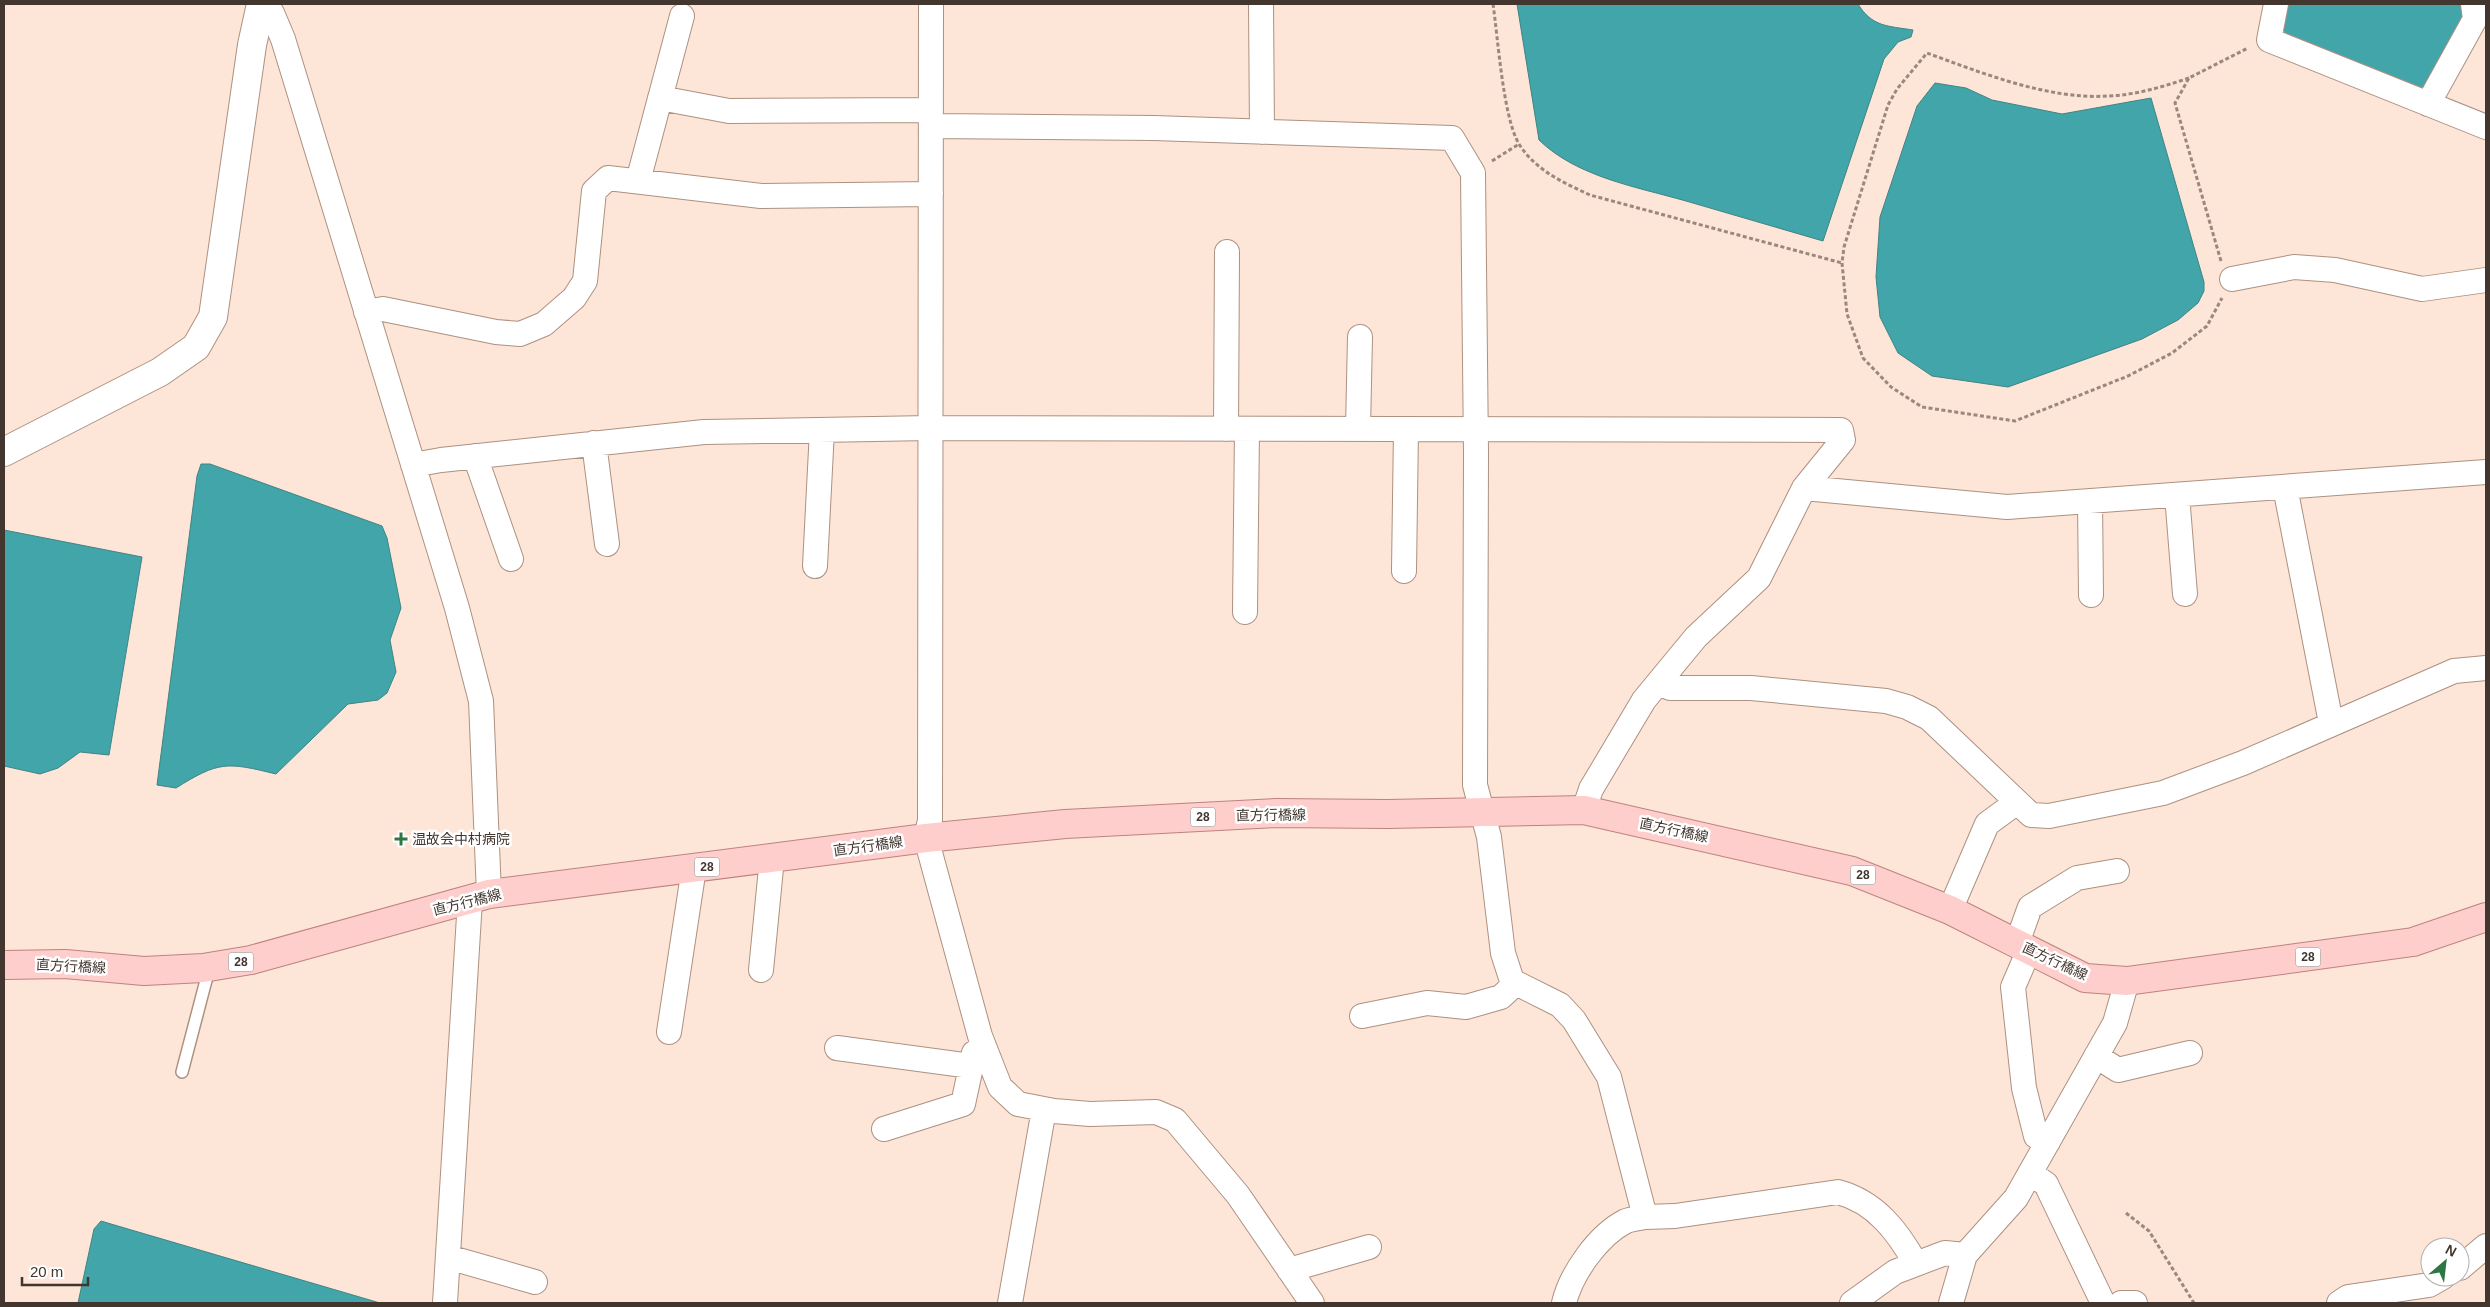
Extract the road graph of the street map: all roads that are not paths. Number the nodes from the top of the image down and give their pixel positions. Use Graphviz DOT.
graph roads {
  1 [pos="262,4"];
  2 [pos="931,4"];
  3 [pos="1261,4"];
  4 [pos="2276,4"];
  5 [pos="2473,4"];
  6 [pos="682,16"];
  7 [pos="660,98"];
  8 [pos="2428,104"];
  9 [pos="931,118"];
  10 [pos="2486,127"];
  11 [pos="1262,132"];
  12 [pos="638,181"];
  13 [pos="931,194"];
  14 [pos="1227,252"];
  15 [pos="2232,279"];
  16 [pos="2486,280"];
  17 [pos="366,312"];
  18 [pos="1360,337"];
  19 [pos="930,428"];
  20 [pos="1237,429"];
  21 [pos="1358,429"];
  22 [pos="822,430"];
  23 [pos="1406,430"];
  24 [pos="1475,430"];
  25 [pos="594,444"];
  26 [pos="4,452"];
  27 [pos="475,456"];
  28 [pos="413,465"];
  29 [pos="2486,472"];
  30 [pos="2286,487"];
  31 [pos="1804,488"];
  32 [pos="2177,495"];
  33 [pos="2090,501"];
  34 [pos="607,544"];
  35 [pos="511,560"];
  36 [pos="815,566"];
  37 [pos="1404,571"];
  38 [pos="2185,594"];
  39 [pos="2090,595"];
  40 [pos="1245,612"];
  41 [pos="2486,668"];
  42 [pos="1658,683"];
  43 [pos="2331,723"];
  44 [pos="2017,802"];
  45 [pos="1584,810"];
  46 [pos="1481,813"];
  47 [pos="926,838"];
  48 [pos="772,858"];
  49 [pos="694,868"];
  50 [pos="2117,870"];
  51 [pos="479,897"];
  52 [pos="1950,910"];
  53 [pos="2486,917"];
  54 [pos="2023,946"];
  55 [pos="4,965"];
  56 [pos="209,967"];
  57 [pos="761,970"];
  58 [pos="2127,981"];
  59 [pos="1516,983"];
  60 [pos="1362,1016"];
  61 [pos="669,1032"];
  62 [pos="984,1046"];
  63 [pos="837,1048"];
  64 [pos="2190,1053"];
  65 [pos="2096,1056"];
  66 [pos="971,1066"];
  67 [pos="182,1072"];
  68 [pos="1044,1109"];
  69 [pos="884,1129"];
  70 [pos="2048,1142"];
  71 [pos="2030,1173"];
  72 [pos="1645,1217"];
  73 [pos="2486,1246"];
  74 [pos="1369,1247"];
  75 [pos="1965,1255"];
  76 [pos="448,1258"];
  77 [pos="2470,1260"];
  78 [pos="1916,1264"];
  79 [pos="1289,1270"];
  80 [pos="535,1282"];
  81 [pos="2420,1285"];
  82 [pos="445,1303"];
  83 [pos="1010,1303"];
  84 [pos="1312,1303"];
  85 [pos="1564,1303"];
  86 [pos="1852,1303"];
  87 [pos="1951,1303"];
  88 [pos="2103,1303"];
  89 [pos="2121,1303"];
  90 [pos="2135,1303"];
  91 [pos="2339,1303"];
  1 -- 17 [label="street"];
  1 -- 26 [label="street"];
  2 -- 9 [label="street"];
  3 -- 11 [label="street"];
  4 -- 8 [label="street"];
  5 -- 8 [label="street"];
  6 -- 7 [label="street"];
  7 -- 9 [label="street"];
  7 -- 12 [label="street"];
  8 -- 10 [label="street"];
  9 -- 11 [label="street"];
  9 -- 13 [label="street"];
  11 -- 24 [label="street"];
  12 -- 13 [label="street"];
  12 -- 17 [label="street"];
  13 -- 19 [label="street"];
  14 -- 20 [label="street"];
  15 -- 16 [label="street"];
  17 -- 28 [label="street"];
  18 -- 21 [label="street"];
  19 -- 20 [label="street"];
  19 -- 22 [label="street"];
  19 -- 47 [label="street"];
  20 -- 21 [label="street"];
  20 -- 40 [label="street"];
  21 -- 23 [label="street"];
  22 -- 25 [label="street"];
  22 -- 36 [label="street"];
  23 -- 24 [label="street"];
  23 -- 37 [label="street"];
  24 -- 31 [label="street"];
  24 -- 46 [label="street"];
  25 -- 27 [label="street"];
  25 -- 34 [label="street"];
  27 -- 28 [label="street"];
  27 -- 35 [label="street"];
  28 -- 51 [label="street"];
  29 -- 30 [label="street"];
  30 -- 32 [label="street"];
  30 -- 43 [label="street"];
  31 -- 33 [label="street"];
  31 -- 42 [label="street"];
  32 -- 33 [label="street"];
  32 -- 38 [label="street"];
  33 -- 39 [label="street"];
  41 -- 43 [label="street"];
  42 -- 44 [label="street"];
  42 -- 45 [label="street"];
  43 -- 44 [label="street"];
  44 -- 52 [label="street"];
  45 -- 46 [label="main road, 直方行橋線 / 28"];
  45 -- 52 [label="main road, 直方行橋線 / 28"];
  46 -- 47 [label="main road, 直方行橋線 / 28"];
  46 -- 59 [label="street"];
  47 -- 48 [label="main road, 直方行橋線 / 28"];
  47 -- 62 [label="street"];
  48 -- 49 [label="main road, 直方行橋線 / 28"];
  48 -- 57 [label="street"];
  49 -- 51 [label="main road, 直方行橋線 / 28"];
  49 -- 61 [label="street"];
  50 -- 54 [label="street"];
  51 -- 56 [label="main road, 直方行橋線 / 28"];
  51 -- 76 [label="street"];
  52 -- 54 [label="main road, 直方行橋線 / 28"];
  53 -- 58 [label="main road, 直方行橋線 / 28"];
  54 -- 58 [label="main road, 直方行橋線 / 28"];
  54 -- 70 [label="street"];
  55 -- 56 [label="main road, 直方行橋線 / 28"];
  56 -- 67 [label="lane"];
  58 -- 65 [label="street"];
  59 -- 60 [label="street"];
  59 -- 72 [label="street"];
  62 -- 66 [label="street"];
  62 -- 68 [label="street"];
  63 -- 66 [label="street"];
  64 -- 65 [label="street"];
  65 -- 70 [label="street"];
  66 -- 69 [label="street"];
  68 -- 79 [label="street"];
  68 -- 83 [label="street"];
  70 -- 71 [label="street"];
  71 -- 75 [label="street"];
  71 -- 88 [label="street"];
  72 -- 78 [label="street"];
  72 -- 85 [label="street"];
  73 -- 77 [label="street"];
  74 -- 79 [label="street"];
  75 -- 78 [label="street"];
  75 -- 87 [label="street"];
  76 -- 80 [label="street"];
  76 -- 82 [label="street"];
  78 -- 86 [label="street"];
  79 -- 84 [label="street"];
  81 -- 91 [label="street"];
  89 -- 90 [label="street"];
}
